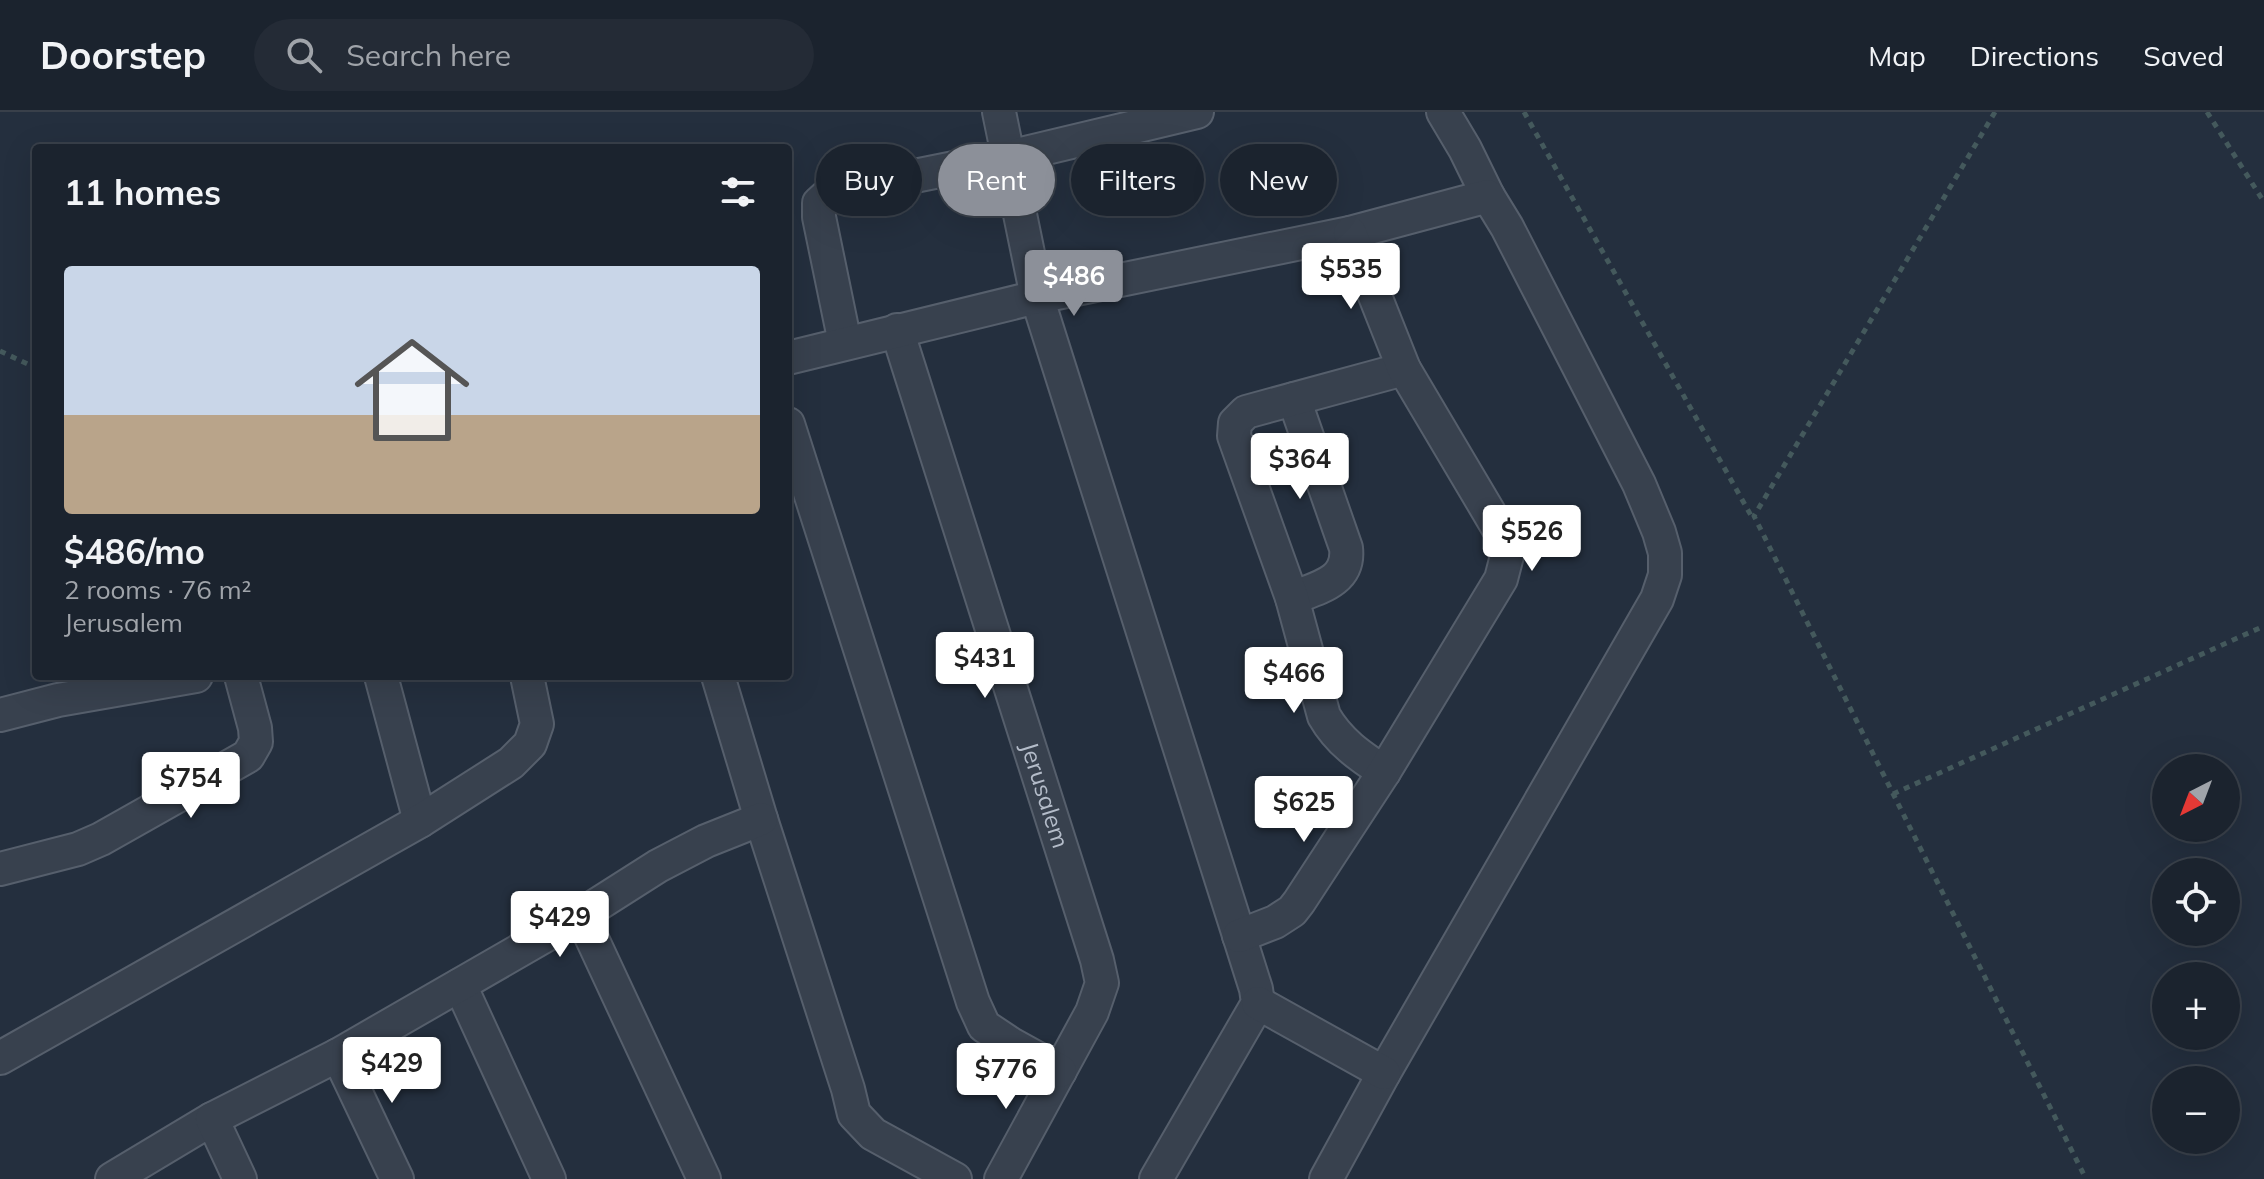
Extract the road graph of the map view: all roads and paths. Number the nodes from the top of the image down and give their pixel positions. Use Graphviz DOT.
graph roads {
  1 [pos="999,112"];
  2 [pos="1197,112"];
  3 [pos="1443,112"];
  4 [pos="1524,112"];
  5 [pos="1995,112"];
  6 [pos="2207,112"];
  7 [pos="1006,144"];
  8 [pos="1055,146"];
  9 [pos="938,171"];
  10 [pos="1488,196"];
  11 [pos="2264,202"];
  12 [pos="1021,216"];
  13 [pos="1350,233"];
  14 [pos="1037,297"];
  15 [pos="897,330"];
  16 [pos="845,343"];
  17 [pos="0,351"];
  18 [pos="792,357"];
  19 [pos="32,366"];
  20 [pos="1404,369"];
  21 [pos="1294,399"];
  22 [pos="792,436"];
  23 [pos="1772,551"];
  24 [pos="1292,598"];
  25 [pos="2264,626"];
  26 [pos="173,680"];
  27 [pos="242,680"];
  28 [pos="382,680"];
  29 [pos="528,680"];
  30 [pos="719,680"];
  31 [pos="0,715"];
  32 [pos="1384,772"];
  33 [pos="1893,794"];
  34 [pos="761,819"];
  35 [pos="420,821"];
  36 [pos="0,869"];
  37 [pos="581,915"];
  38 [pos="1239,936"];
  39 [pos="460,985"];
  40 [pos="1258,1003"];
  41 [pos="338,1055"];
  42 [pos="0,1058"];
  43 [pos="1060,1071"];
  44 [pos="1384,1073"];
  45 [pos="212,1119"];
  46 [pos="112,1179"];
  47 [pos="240,1179"];
  48 [pos="397,1179"];
  49 [pos="549,1179"];
  50 [pos="704,1179"];
  51 [pos="955,1179"];
  52 [pos="1001,1179"];
  53 [pos="1156,1179"];
  54 [pos="1326,1179"];
  55 [pos="2086,1179"];
  1 -- 7 [label="street"];
  2 -- 8 [label="street"];
  3 -- 10 [label="street"];
  4 -- 23 [label="path"];
  5 -- 23 [label="path"];
  6 -- 11 [label="path"];
  9 -- 16 [label="street"];
  10 -- 13 [label="street"];
  10 -- 44 [label="street"];
  12 -- 14 [label="street"];
  13 -- 14 [label="street"];
  13 -- 20 [label="street"];
  14 -- 15 [label="street"];
  14 -- 38 [label="street"];
  15 -- 16 [label="street"];
  15 -- 43 [label="street, Jerusalem"];
  16 -- 18 [label="street"];
  17 -- 19 [label="path"];
  20 -- 21 [label="street"];
  20 -- 32 [label="street"];
  21 -- 24 [label="street"];
  21 -- 24 [label="street"];
  22 -- 43 [label="street"];
  23 -- 33 [label="path"];
  24 -- 32 [label="street"];
  25 -- 33 [label="path"];
  26 -- 31 [label="street"];
  27 -- 36 [label="street"];
  28 -- 35 [label="street"];
  29 -- 35 [label="street"];
  30 -- 34 [label="street"];
  32 -- 38 [label="street"];
  33 -- 55 [label="path"];
  34 -- 37 [label="street"];
  34 -- 51 [label="street"];
  35 -- 42 [label="street"];
  37 -- 39 [label="street"];
  37 -- 50 [label="street"];
  38 -- 40 [label="street"];
  39 -- 41 [label="street"];
  39 -- 49 [label="street"];
  40 -- 44 [label="street"];
  40 -- 53 [label="street"];
  41 -- 45 [label="street"];
  41 -- 48 [label="street"];
  43 -- 52 [label="street, Jerusalem"];
  44 -- 54 [label="street"];
  45 -- 46 [label="street"];
  45 -- 47 [label="street"];
}
